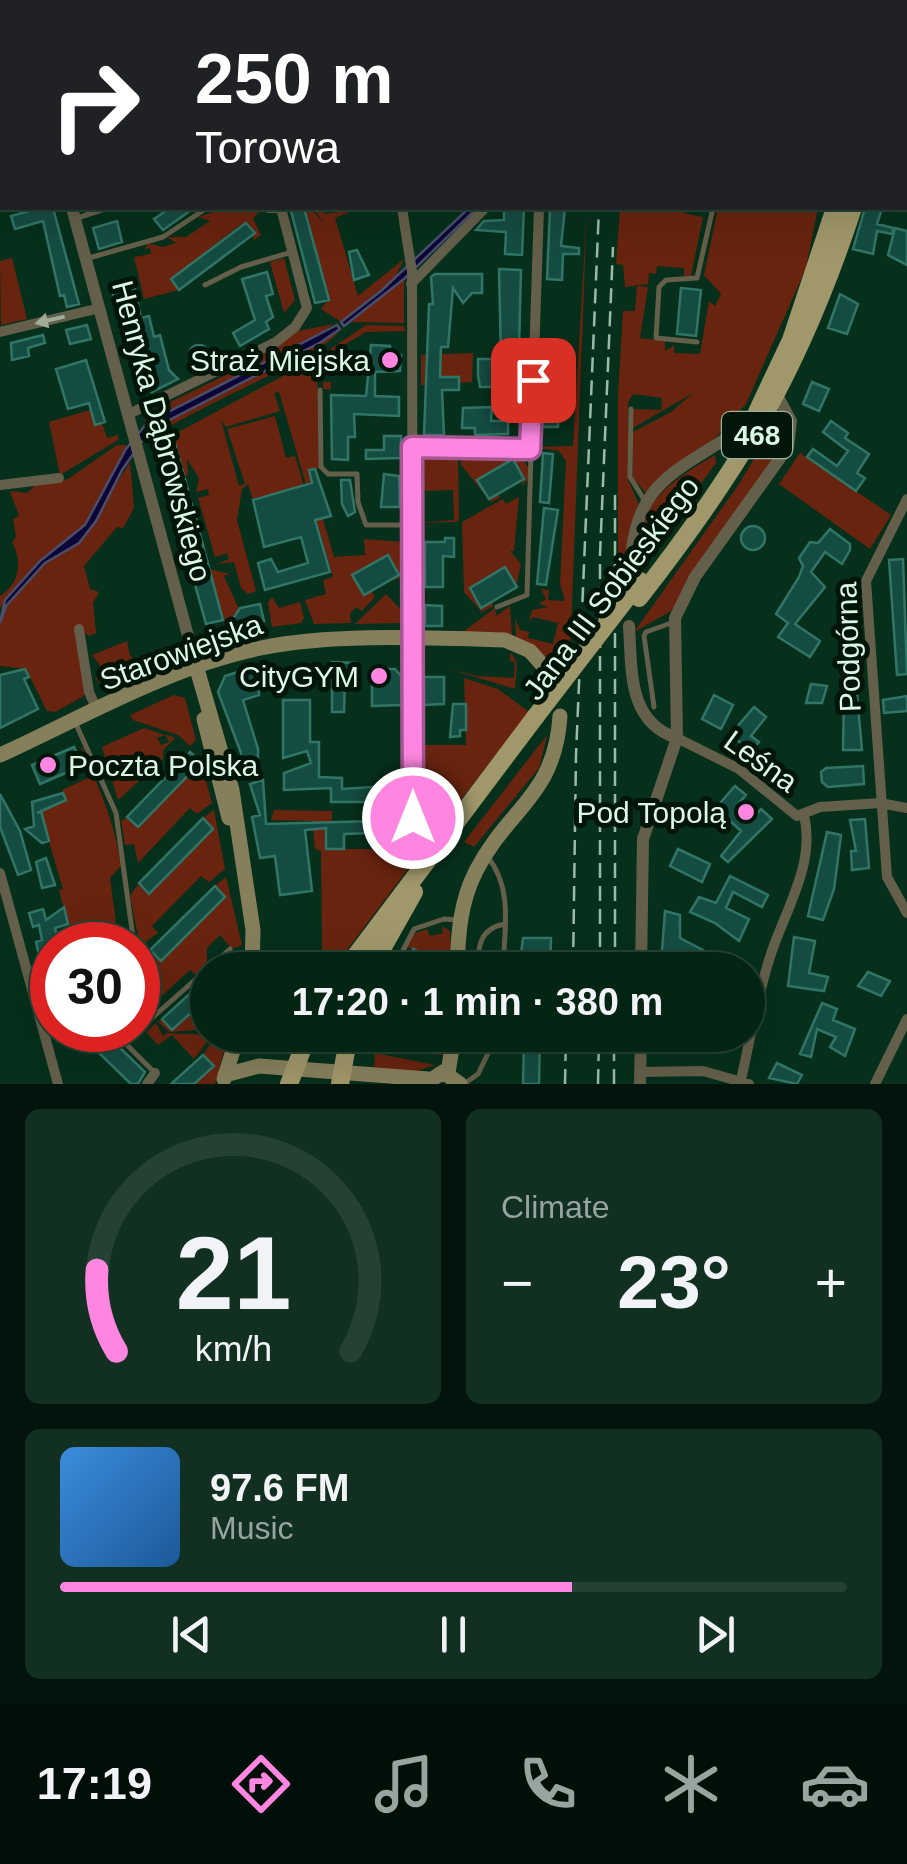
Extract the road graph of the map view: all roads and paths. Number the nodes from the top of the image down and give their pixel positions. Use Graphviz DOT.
graph roads {
  1 [pos="204,210"];
  2 [pos="281,210"];
  3 [pos="402,210"];
  4 [pos="484,210"];
  5 [pos="539,210"];
  6 [pos="713,210"];
  7 [pos="834,210"];
  8 [pos="852,210"];
  9 [pos="74,213"];
  10 [pos="292,252"];
  11 [pos="86,258"];
  12 [pos="411,272"];
  13 [pos="205,284"];
  14 [pos="100,308"];
  15 [pos="0,332"];
  16 [pos="697,342"];
  17 [pos="320,390"];
  18 [pos="778,398"];
  19 [pos="630,409"];
  20 [pos="129,414"];
  21 [pos="752,422"];
  22 [pos="412,447"];
  23 [pos="530,449"];
  24 [pos="58,478"];
  25 [pos="0,486"];
  26 [pos="907,499"];
  27 [pos="645,501"];
  28 [pos="413,526"];
  29 [pos="636,586"];
  30 [pos="497,607"];
  31 [pos="674,622"];
  32 [pos="629,626"];
  33 [pos="79,628"];
  34 [pos="414,641"];
  35 [pos="197,669"];
  36 [pos="554,678"];
  37 [pos="654,707"];
  38 [pos="98,711"];
  39 [pos="560,716"];
  40 [pos="75,721"];
  41 [pos="537,723"];
  42 [pos="676,738"];
  43 [pos="0,755"];
  44 [pos="880,803"];
  45 [pos="907,808"];
  46 [pos="804,815"];
  47 [pos="413,818"];
  48 [pos="486,854"];
  49 [pos="0,873"];
  50 [pos="907,913"];
  51 [pos="460,920"];
  52 [pos="131,922"];
  53 [pos="504,924"];
  54 [pos="230,949"];
  55 [pos="252,952"];
  56 [pos="359,952"];
  57 [pos="380,952"];
  58 [pos="402,952"];
  59 [pos="458,952"];
  60 [pos="480,952"];
  61 [pos="503,952"];
  62 [pos="641,952"];
  63 [pos="160,1011"];
  64 [pos="907,1019"];
  65 [pos="134,1052"];
  66 [pos="233,1052"];
  67 [pos="244,1052"];
  68 [pos="301,1052"];
  69 [pos="346,1052"];
  70 [pos="455,1052"];
  71 [pos="488,1052"];
  72 [pos="640,1052"];
  73 [pos="259,1066"];
  74 [pos="156,1073"];
  75 [pos="291,1077"];
  76 [pos="342,1078"];
  77 [pos="640,1078"];
  78 [pos="224,1079"];
  79 [pos="457,1080"];
  80 [pos="427,1081"];
  81 [pos="745,1082"];
  82 [pos="58,1084"];
  83 [pos="147,1084"];
  84 [pos="875,1084"];
  1 -- 11 [label="lane"];
  2 -- 10 [label="street"];
  3 -- 12 [label="street"];
  4 -- 12 [label="street"];
  5 -- 23 [label="street"];
  6 -- 16 [label="lane"];
  7 -- 21 [label="main road, Jana III Sobieskiego / 468"];
  8 -- 18 [label="main road, Jana III Sobieskiego / 468"];
  9 -- 11 [label="street, Henryka Dąbrowskiego"];
  10 -- 13 [label="lane"];
  10 -- 20 [label="street"];
  11 -- 14 [label="street, Henryka Dąbrowskiego"];
  12 -- 22 [label="street"];
  14 -- 15 [label="street, one-way"];
  14 -- 20 [label="street, Henryka Dąbrowskiego"];
  17 -- 28 [label="lane"];
  18 -- 29 [label="main road, Jana III Sobieskiego / 468"];
  18 -- 31 [label="street"];
  19 -- 27 [label="lane"];
  20 -- 35 [label="street, Henryka Dąbrowskiego"];
  21 -- 27 [label="street"];
  21 -- 29 [label="main road, Jana III Sobieskiego / 468"];
  22 -- 23 [label="street"];
  22 -- 28 [label="street"];
  23 -- 30 [label="lane"];
  24 -- 25 [label="street"];
  26 -- 44 [label="street, Podgórna"];
  27 -- 29 [label="street"];
  28 -- 34 [label="street"];
  29 -- 41 [label="main road, Jana III Sobieskiego / 468, bridge"];
  31 -- 37 [label="lane"];
  31 -- 42 [label="street"];
  32 -- 42 [label="street"];
  33 -- 38 [label="street"];
  34 -- 35 [label="main road, Starowiejska"];
  34 -- 36 [label="main road, Starowiejska"];
  34 -- 47 [label="street"];
  35 -- 38 [label="main road, Starowiejska"];
  35 -- 55 [label="main road, Henryka Dąbrowskiego"];
  38 -- 40 [label="main road, Starowiejska"];
  39 -- 48 [label="main road"];
  40 -- 43 [label="main road, Starowiejska"];
  40 -- 52 [label="lane"];
  41 -- 56 [label="main road, 468"];
  41 -- 57 [label="main road, 468"];
  42 -- 46 [label="street, Leśna"];
  42 -- 62 [label="street"];
  44 -- 45 [label="street, Leśna"];
  44 -- 46 [label="street, Leśna"];
  44 -- 50 [label="street"];
  46 -- 81 [label="street"];
  48 -- 51 [label="main road"];
  48 -- 53 [label="lane"];
  49 -- 82 [label="street"];
  51 -- 58 [label="lane"];
  51 -- 59 [label="main road"];
  53 -- 60 [label="lane"];
  53 -- 61 [label="lane"];
  54 -- 63 [label="lane"];
  64 -- 84 [label="street"];
  65 -- 74 [label="lane"];
  66 -- 78 [label="main road"];
  67 -- 73 [label="main road"];
  68 -- 75 [label="main road"];
  69 -- 76 [label="main road"];
  70 -- 79 [label="main road"];
  71 -- 79 [label="lane"];
  72 -- 77 [label="street"];
  73 -- 75 [label="main road"];
  73 -- 78 [label="main road"];
  74 -- 83 [label="street"];
  75 -- 76 [label="main road"];
  76 -- 80 [label="main road"];
  77 -- 81 [label="street"];
  79 -- 80 [label="main road"];
}
